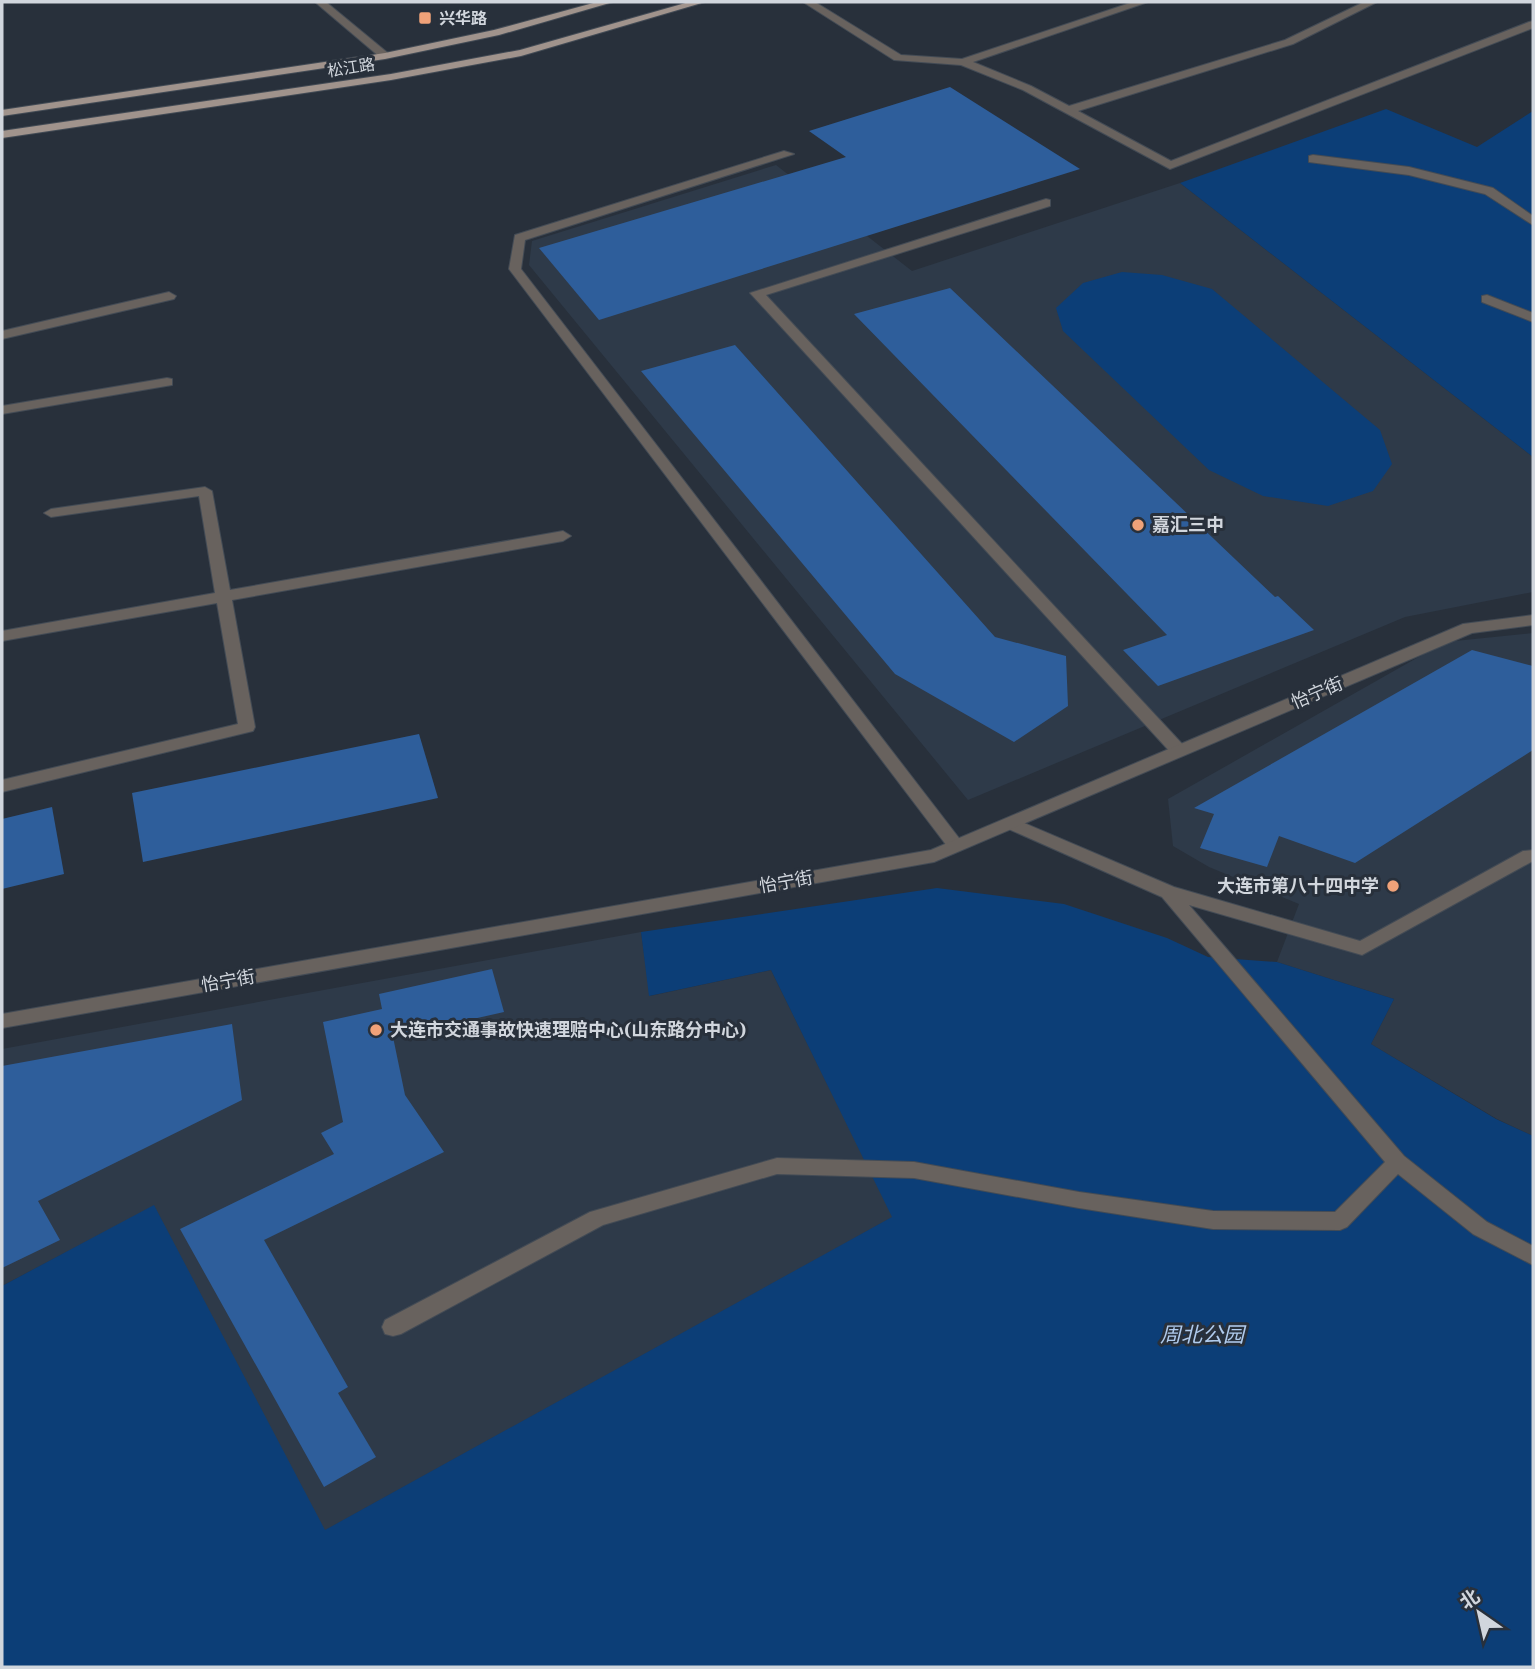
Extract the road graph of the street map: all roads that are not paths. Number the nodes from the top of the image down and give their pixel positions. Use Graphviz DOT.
graph roads {
  1 [pos="320,2"];
  2 [pos="608,2"];
  3 [pos="699,2"];
  4 [pos="808,2"];
  5 [pos="1143,2"];
  6 [pos="1372,2"];
  7 [pos="1533,24"];
  8 [pos="385,56"];
  9 [pos="963,62"];
  10 [pos="1068,110"];
  11 [pos="2,113"];
  12 [pos="2,135"];
  13 [pos="788,155"];
  14 [pos="1313,159"];
  15 [pos="1046,203"];
  16 [pos="1533,221"];
  17 [pos="169,296"];
  18 [pos="1487,299"];
  19 [pos="1533,318"];
  20 [pos="2,335"];
  21 [pos="167,382"];
  22 [pos="2,410"];
  23 [pos="51,513"];
  24 [pos="564,536"];
  25 [pos="225,596"];
  26 [pos="1533,620"];
  27 [pos="2,636"];
  28 [pos="1179,751"];
  29 [pos="2,786"];
  30 [pos="1010,823"];
  31 [pos="956,846"];
  32 [pos="1529,855"];
  33 [pos="1168,892"];
  34 [pos="2,1021"];
  35 [pos="1396,1162"];
  36 [pos="1533,1256"];
  37 [pos="393,1326"];
  1 -- 8 [label="street"];
  2 -- 8 [label="main road, 松江路"];
  3 -- 12 [label="main road, 松江路"];
  4 -- 9 [label="street"];
  5 -- 9 [label="street"];
  6 -- 10 [label="street"];
  7 -- 10 [label="street"];
  8 -- 11 [label="main road, 松江路"];
  9 -- 10 [label="street"];
  13 -- 31 [label="street"];
  14 -- 16 [label="street"];
  15 -- 28 [label="street"];
  17 -- 20 [label="street"];
  18 -- 19 [label="street"];
  21 -- 22 [label="street"];
  23 -- 25 [label="street"];
  24 -- 25 [label="street"];
  25 -- 27 [label="street"];
  25 -- 29 [label="street"];
  26 -- 28 [label="street, 怡宁街"];
  28 -- 30 [label="street, 怡宁街"];
  30 -- 31 [label="street, 怡宁街"];
  30 -- 33 [label="street"];
  31 -- 34 [label="street, 怡宁街"];
  32 -- 33 [label="street"];
  33 -- 35 [label="street"];
  35 -- 36 [label="street"];
  35 -- 37 [label="street"];
}
